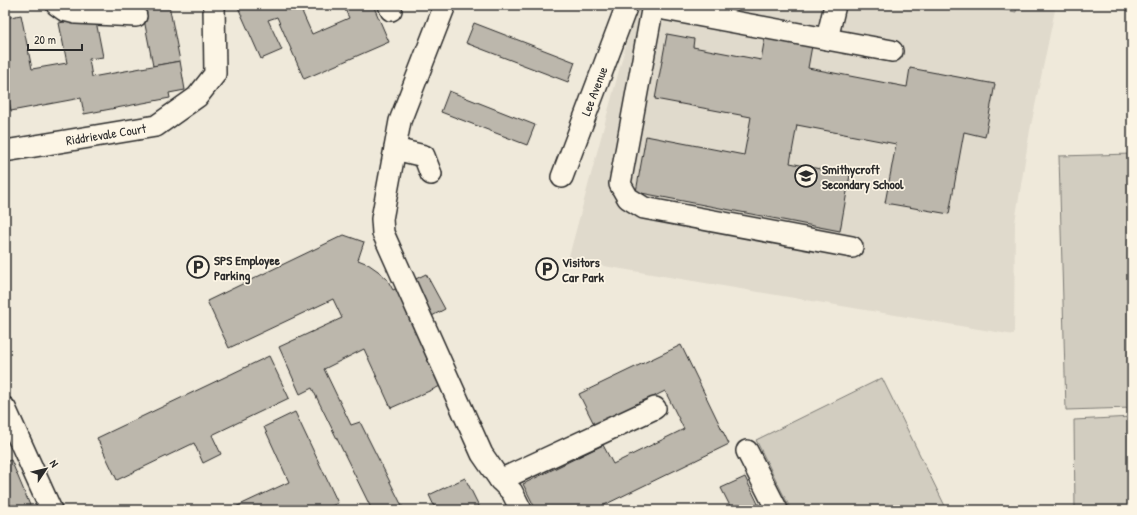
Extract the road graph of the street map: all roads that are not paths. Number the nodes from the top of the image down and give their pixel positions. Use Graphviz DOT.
graph roads {
  1 [pos="57,5"];
  2 [pos="214,5"];
  3 [pos="445,5"];
  4 [pos="627,5"];
  5 [pos="835,5"];
  6 [pos="653,6"];
  7 [pos="136,16"];
  8 [pos="827,39"];
  9 [pos="892,52"];
  10 [pos="395,149"];
  11 [pos="5,151"];
  12 [pos="431,174"];
  13 [pos="562,177"];
  14 [pos="852,247"];
  15 [pos="5,408"];
  16 [pos="655,408"];
  17 [pos="747,450"];
  18 [pos="500,480"];
  19 [pos="51,510"];
  20 [pos="521,510"];
  21 [pos="777,510"];
  1 -- 7 [label="street"];
  2 -- 11 [label="street, Riddrievale Court"];
  3 -- 10 [label="street"];
  4 -- 13 [label="street, Lee Avenue"];
  5 -- 8 [label="street"];
  6 -- 8 [label="street"];
  6 -- 14 [label="street"];
  8 -- 9 [label="street"];
  10 -- 12 [label="street"];
  10 -- 18 [label="street"];
  15 -- 19 [label="street"];
  16 -- 18 [label="street"];
  17 -- 21 [label="street"];
  18 -- 20 [label="street"];
}
